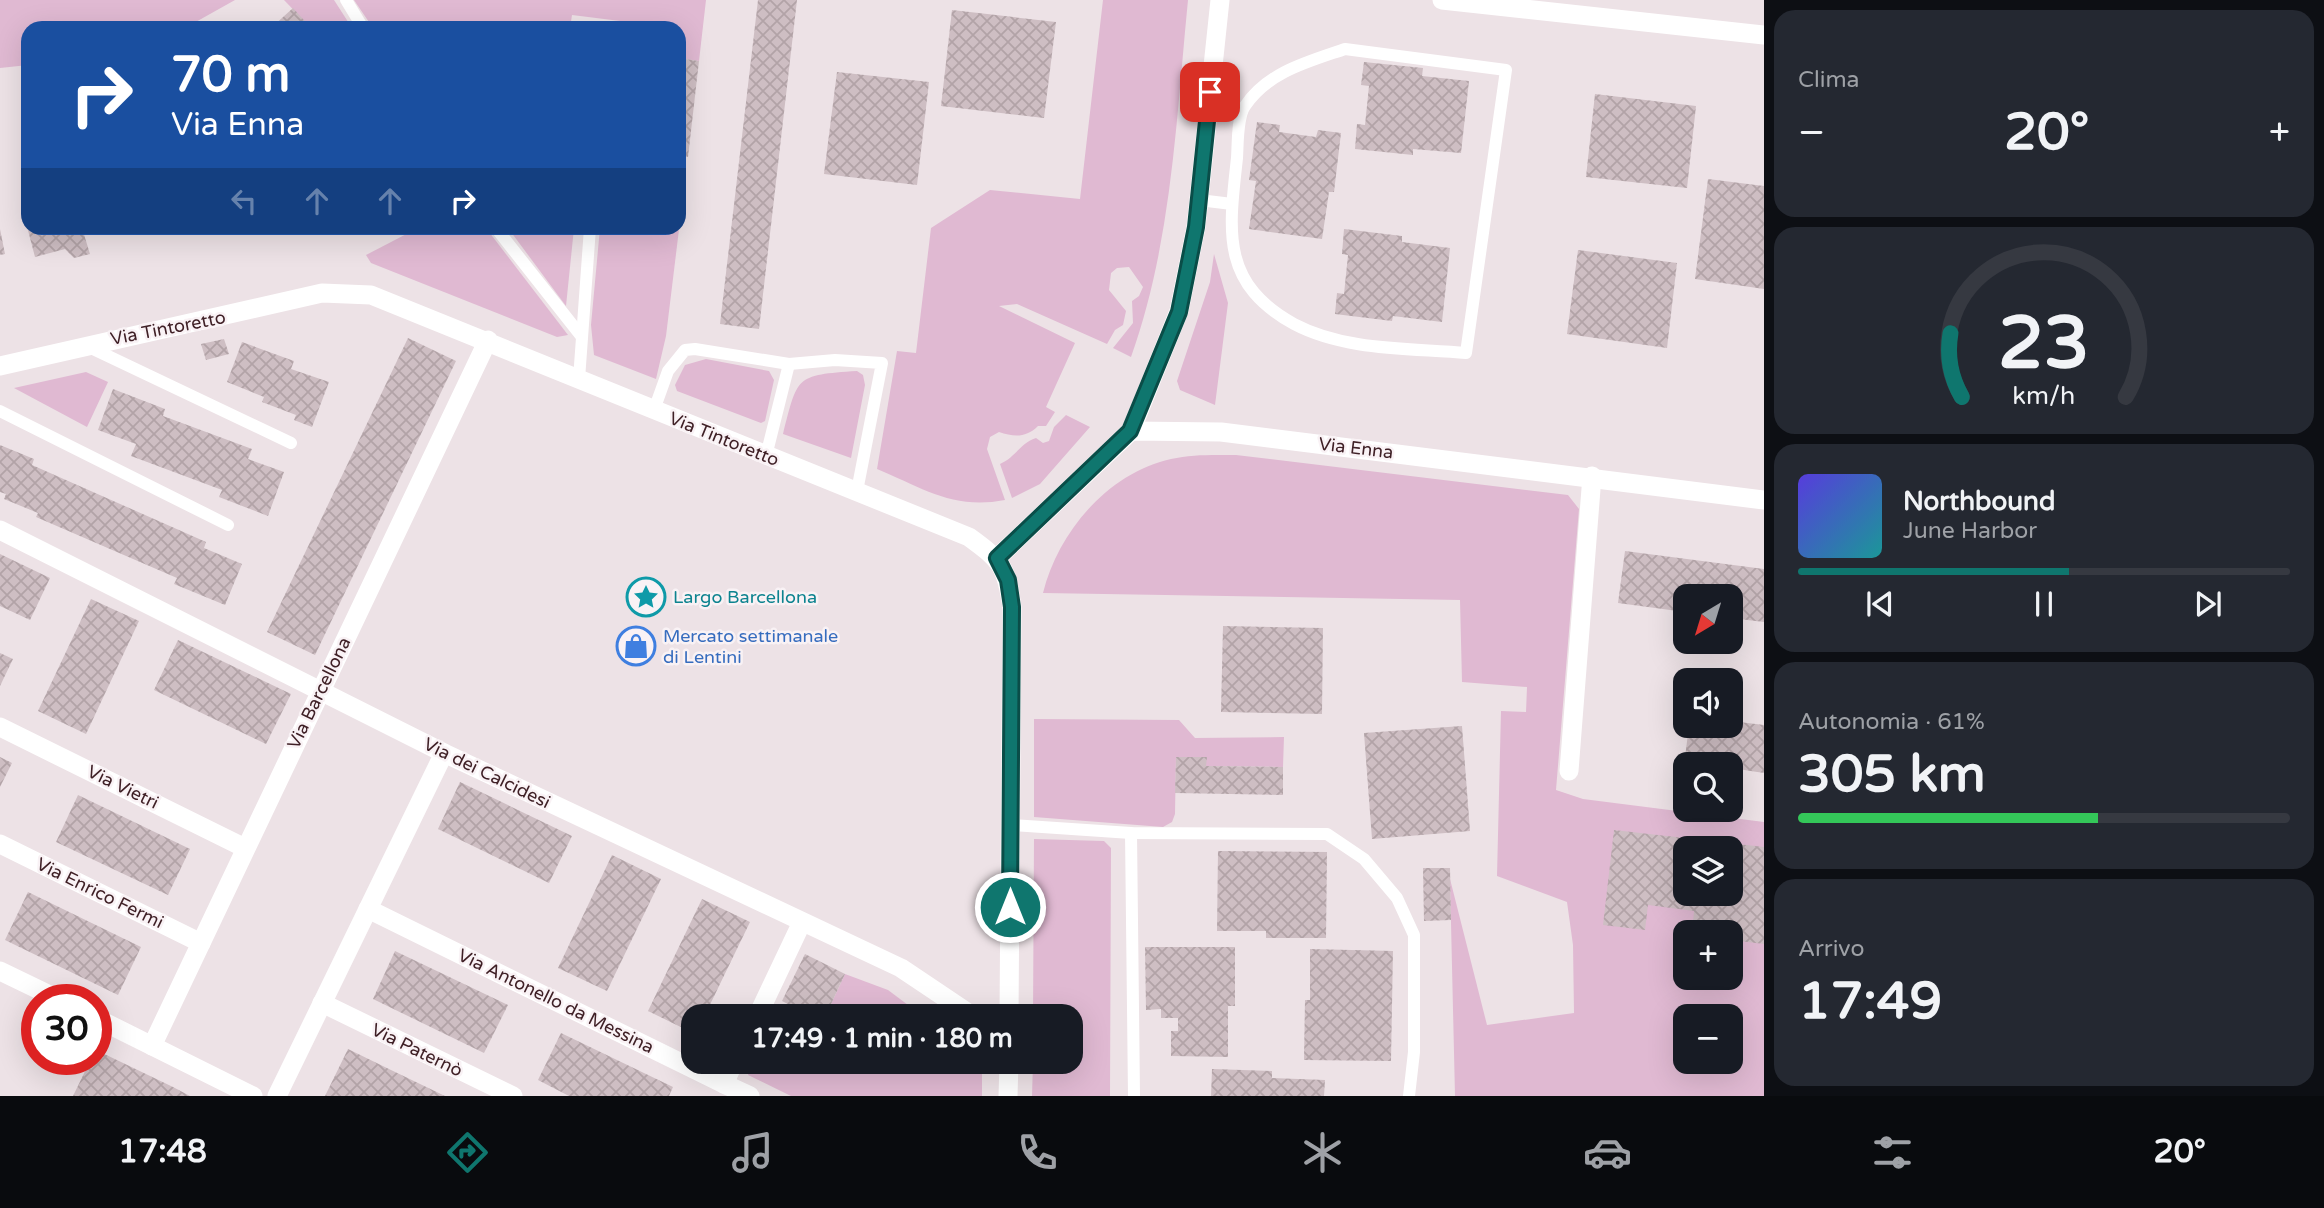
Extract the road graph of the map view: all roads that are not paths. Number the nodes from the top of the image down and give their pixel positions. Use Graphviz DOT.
graph roads {
  1 [pos="346,0"];
  2 [pos="1220,0"];
  3 [pos="1442,0"];
  4 [pos="359,21"];
  5 [pos="1764,34"];
  6 [pos="1199,200"];
  7 [pos="1232,204"];
  8 [pos="502,235"];
  9 [pos="589,235"];
  10 [pos="582,337"];
  11 [pos="488,340"];
  12 [pos="85,344"];
  13 [pos="789,364"];
  14 [pos="0,366"];
  15 [pos="579,379"];
  16 [pos="654,410"];
  17 [pos="0,411"];
  18 [pos="1130,431"];
  19 [pos="291,443"];
  20 [pos="766,456"];
  21 [pos="1591,476"];
  22 [pos="857,491"];
  23 [pos="1764,500"];
  24 [pos="228,525"];
  25 [pos="0,530"];
  26 [pos="997,558"];
  27 [pos="320,691"];
  28 [pos="0,727"];
  29 [pos="444,753"];
  30 [pos="1569,771"];
  31 [pos="1011,825"];
  32 [pos="1131,834"];
  33 [pos="0,844"];
  34 [pos="245,848"];
  35 [pos="368,909"];
  36 [pos="802,922"];
  37 [pos="201,943"];
  38 [pos="0,971"];
  39 [pos="27,984"];
  40 [pos="322,1003"];
  41 [pos="763,1004"];
  42 [pos="955,1004"];
  43 [pos="1009,1004"];
  44 [pos="112,1026"];
  45 [pos="152,1046"];
  46 [pos="728,1074"];
  47 [pos="1009,1074"];
  48 [pos="724,1083"];
  49 [pos="253,1096"];
  50 [pos="277,1096"];
  51 [pos="513,1096"];
  52 [pos="750,1096"];
  53 [pos="1008,1096"];
  54 [pos="1134,1096"];
  55 [pos="1409,1096"];
  1 -- 4 [label="lane"];
  2 -- 6 [label="street"];
  3 -- 5 [label="street"];
  6 -- 7 [label="lane"];
  6 -- 18 [label="street"];
  7 -- 7 [label="lane"];
  8 -- 10 [label="lane"];
  9 -- 10 [label="lane"];
  10 -- 15 [label="lane"];
  11 -- 12 [label="street, Via Tintoretto"];
  11 -- 15 [label="street, Via Tintoretto"];
  11 -- 27 [label="street, Via Barcellona"];
  12 -- 14 [label="street, Via Tintoretto"];
  12 -- 19 [label="lane"];
  13 -- 16 [label="lane"];
  13 -- 20 [label="lane"];
  13 -- 22 [label="lane"];
  15 -- 16 [label="street, Via Tintoretto"];
  16 -- 20 [label="street, Via Tintoretto"];
  17 -- 24 [label="lane"];
  18 -- 21 [label="street, Via Enna"];
  18 -- 26 [label="street"];
  20 -- 22 [label="street, Via Tintoretto"];
  21 -- 23 [label="street, Via Enna"];
  21 -- 30 [label="street"];
  22 -- 26 [label="street, Via Tintoretto"];
  25 -- 27 [label="street, Via dei Calcidesi"];
  26 -- 31 [label="street"];
  27 -- 29 [label="street, Via dei Calcidesi"];
  27 -- 34 [label="street, Via Barcellona"];
  28 -- 34 [label="street, Via Vietri"];
  29 -- 35 [label="street"];
  29 -- 36 [label="street, Via dei Calcidesi"];
  31 -- 32 [label="lane"];
  31 -- 43 [label="street"];
  32 -- 54 [label="lane"];
  32 -- 55 [label="lane"];
  33 -- 37 [label="street, Via Enrico Fermi"];
  34 -- 37 [label="street, Via Barcellona"];
  35 -- 40 [label="street"];
  35 -- 48 [label="street, Via Antonello da Messina"];
  36 -- 41 [label="street"];
  36 -- 42 [label="street, Via dei Calcidesi"];
  37 -- 45 [label="street, Via Barcellona"];
  38 -- 39 [label="street"];
  40 -- 50 [label="street"];
  40 -- 51 [label="street, Via Paternò"];
  44 -- 45 [label="street"];
  45 -- 49 [label="street"];
  46 -- 48 [label="street"];
  47 -- 53 [label="street"];
  48 -- 52 [label="street, Via Antonello da Messina"];
}
